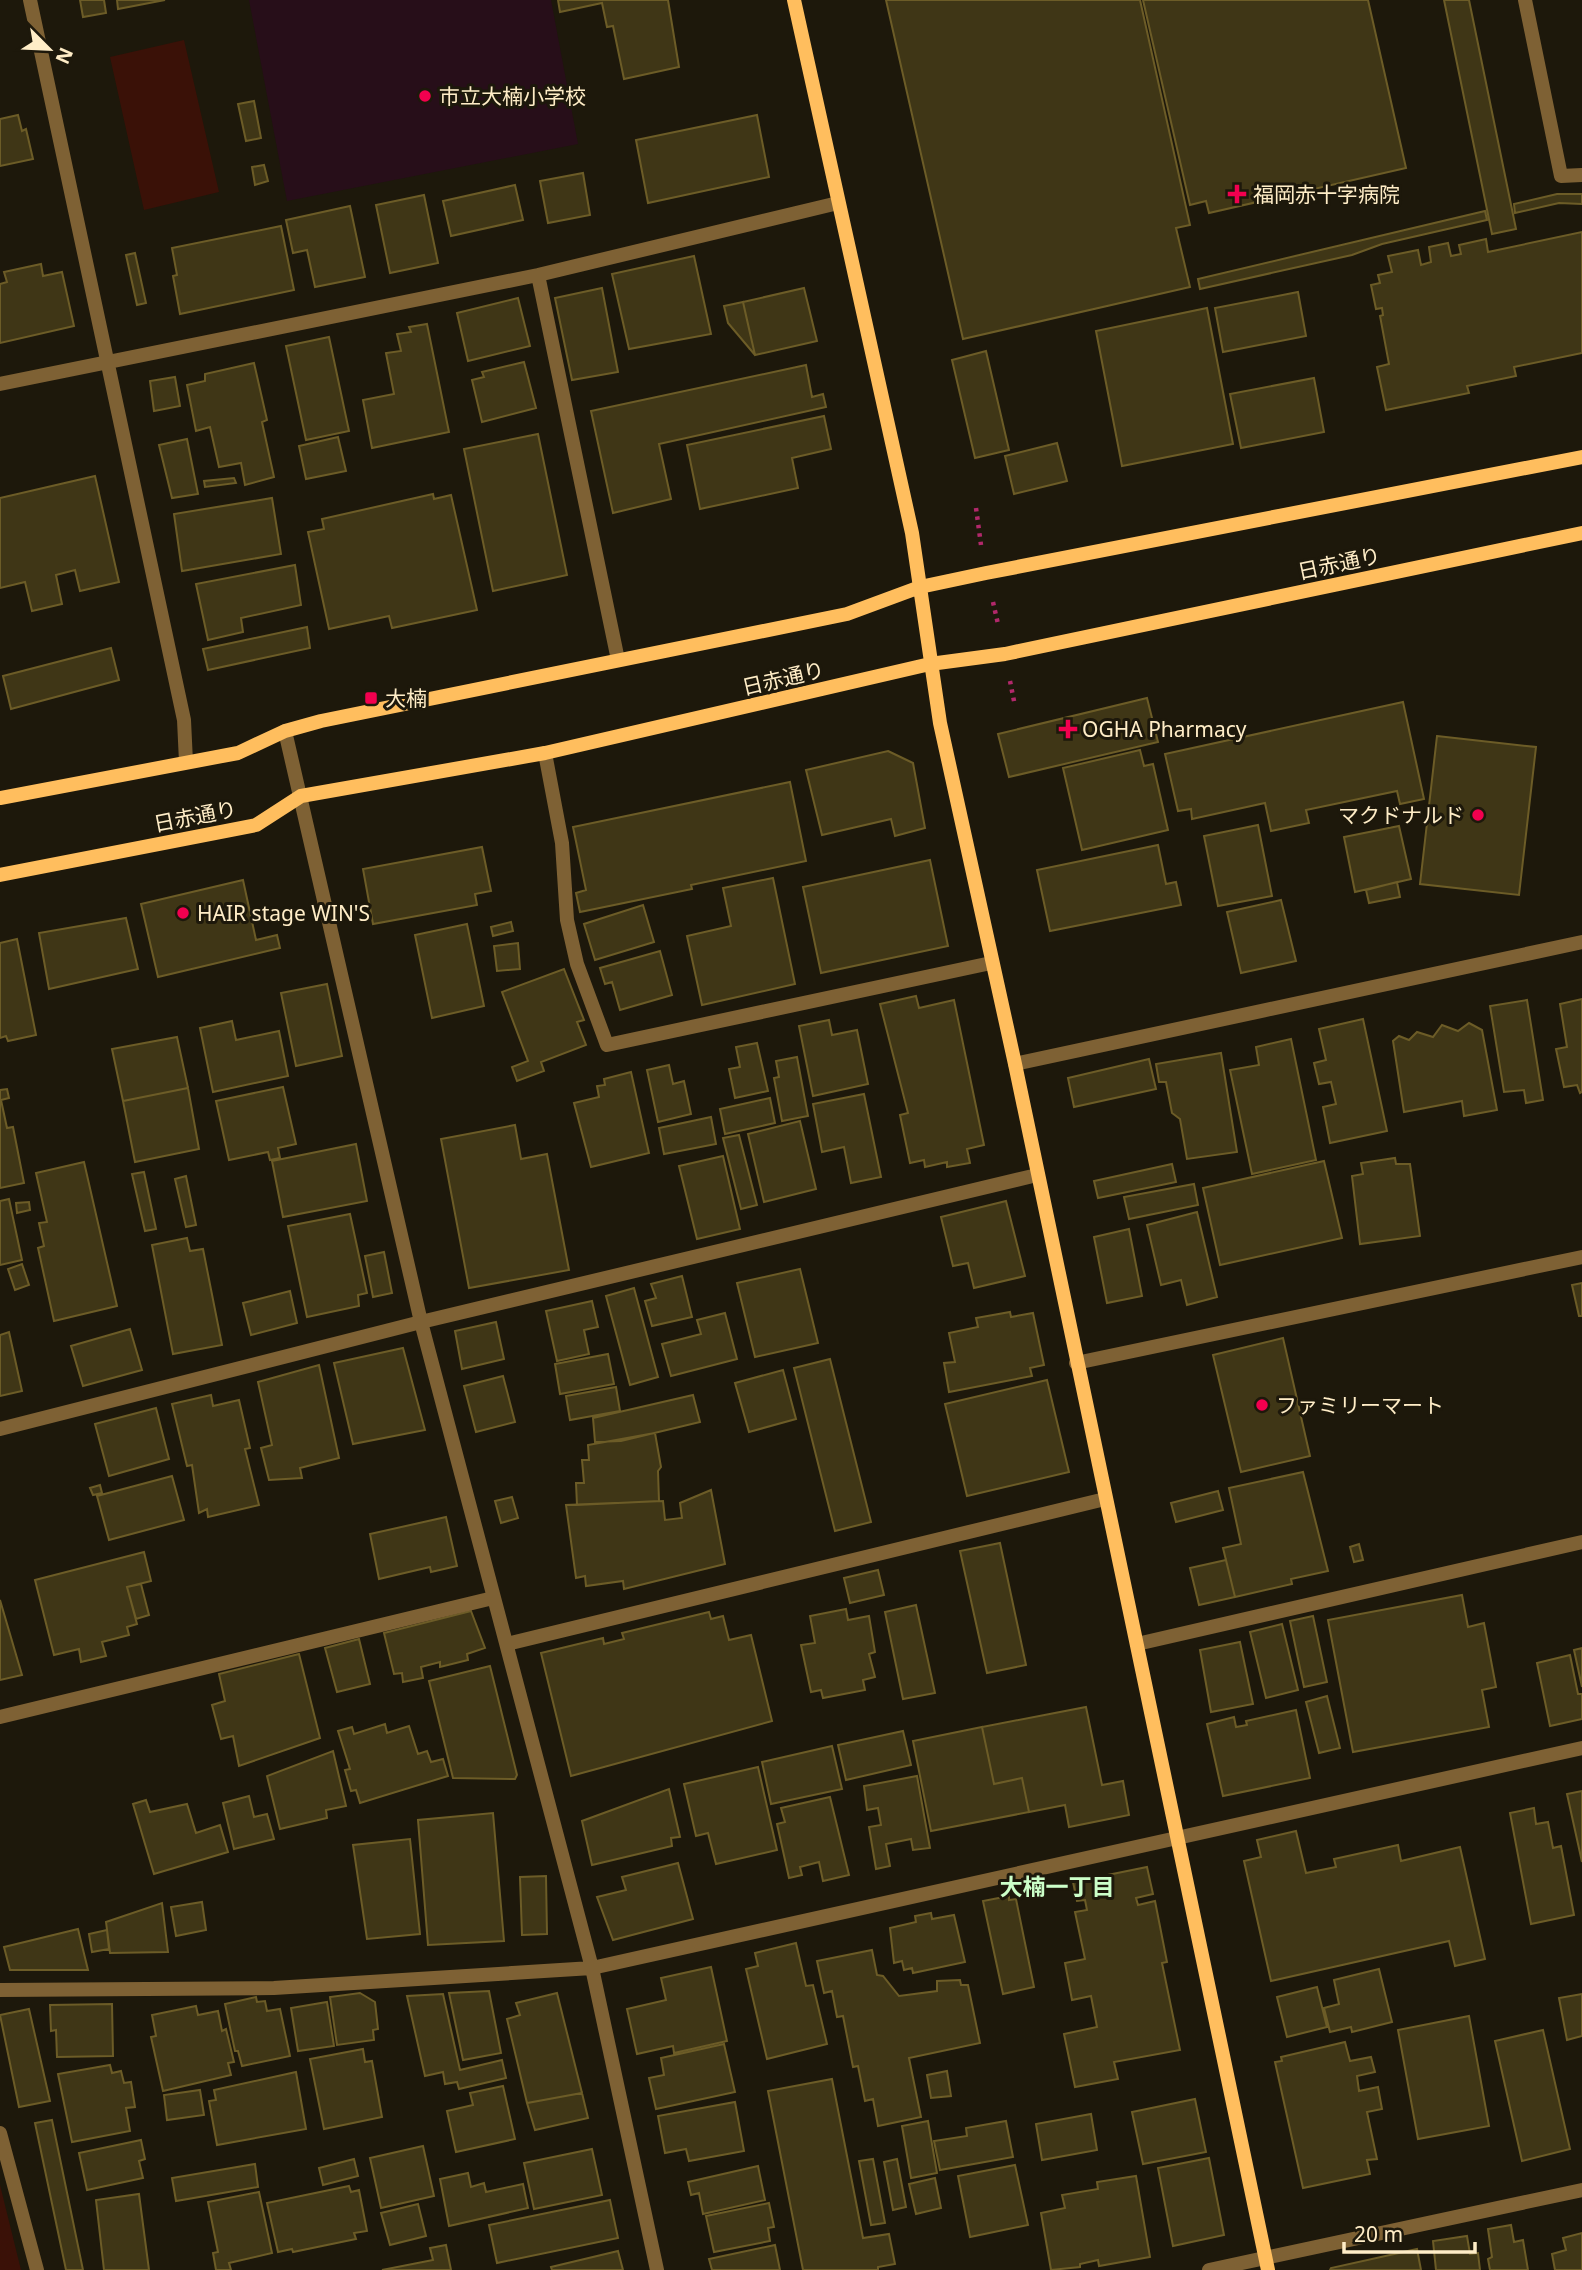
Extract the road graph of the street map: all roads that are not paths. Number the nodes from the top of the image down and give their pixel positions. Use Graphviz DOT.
graph roads {
  1 [pos="30,0"];
  2 [pos="794,0"];
  3 [pos="1525,0"];
  4 [pos="1582,175"];
  5 [pos="838,203"];
  6 [pos="538,275"];
  7 [pos="107,362"];
  8 [pos="0,384"];
  9 [pos="1582,457"];
  10 [pos="1582,533"];
  11 [pos="920,587"];
  12 [pos="618,660"];
  13 [pos="930,664"];
  14 [pos="285,731"];
  15 [pos="545,752"];
  16 [pos="186,762"];
  17 [pos="301,796"];
  18 [pos="0,798"];
  19 [pos="0,875"];
  20 [pos="1582,942"];
  21 [pos="991,963"];
  22 [pos="1015,1064"];
  23 [pos="1037,1175"];
  24 [pos="1582,1256"];
  25 [pos="421,1322"];
  26 [pos="1076,1363"];
  27 [pos="0,1429"];
  28 [pos="1105,1499"];
  29 [pos="1582,1542"];
  30 [pos="494,1598"];
  31 [pos="507,1644"];
  32 [pos="1137,1644"];
  33 [pos="0,1717"];
  34 [pos="1582,1748"];
  35 [pos="1177,1839"];
  36 [pos="592,1968"];
  37 [pos="0,1990"];
  38 [pos="0,2133"];
  39 [pos="1582,2190"];
  40 [pos="1267,2263"];
  41 [pos="37,2270"];
  42 [pos="657,2270"];
  43 [pos="1209,2270"];
  1 -- 7 [label="street"];
  2 -- 5 [label="main road"];
  3 -- 4 [label="street"];
  5 -- 6 [label="street"];
  5 -- 11 [label="main road"];
  6 -- 7 [label="street"];
  6 -- 12 [label="street"];
  7 -- 8 [label="street"];
  7 -- 16 [label="street"];
  9 -- 11 [label="main road"];
  10 -- 13 [label="main road, 日赤通り"];
  11 -- 12 [label="main road"];
  11 -- 13 [label="main road"];
  12 -- 14 [label="main road"];
  13 -- 15 [label="main road, 日赤通り"];
  13 -- 21 [label="main road"];
  14 -- 16 [label="main road"];
  14 -- 17 [label="street"];
  15 -- 17 [label="main road, 日赤通り"];
  15 -- 21 [label="street"];
  16 -- 18 [label="main road"];
  17 -- 19 [label="main road, 日赤通り"];
  17 -- 25 [label="street"];
  20 -- 22 [label="street"];
  21 -- 22 [label="main road"];
  22 -- 23 [label="main road"];
  23 -- 25 [label="street"];
  23 -- 26 [label="main road"];
  24 -- 26 [label="street"];
  25 -- 27 [label="street"];
  25 -- 30 [label="street"];
  26 -- 28 [label="main road"];
  28 -- 31 [label="street"];
  28 -- 32 [label="main road"];
  29 -- 32 [label="street"];
  30 -- 31 [label="street"];
  30 -- 33 [label="street"];
  31 -- 36 [label="street"];
  32 -- 35 [label="main road"];
  34 -- 35 [label="street"];
  35 -- 36 [label="street"];
  35 -- 40 [label="main road"];
  36 -- 37 [label="street"];
  36 -- 42 [label="street"];
  38 -- 41 [label="street"];
  39 -- 40 [label="street"];
  40 -- 43 [label="street"];
}
